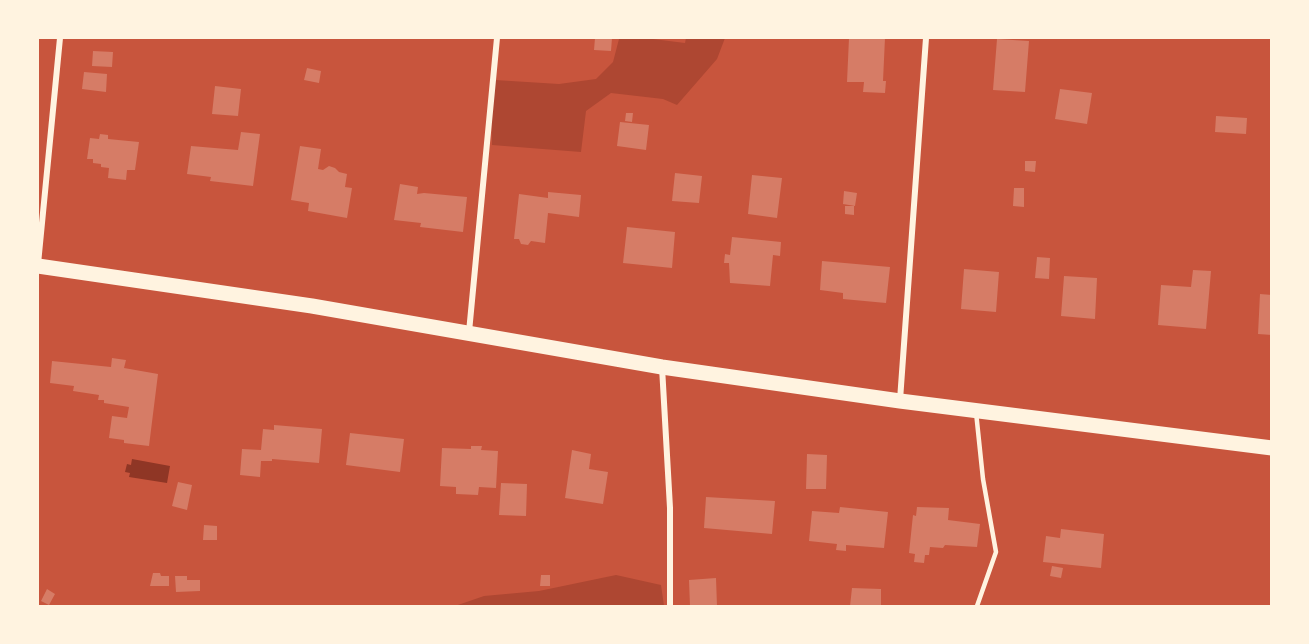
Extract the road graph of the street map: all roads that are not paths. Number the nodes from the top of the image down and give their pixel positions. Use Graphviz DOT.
graph roads {
  1 [pos="60,38"];
  2 [pos="497,38"];
  3 [pos="926,38"];
  4 [pos="38,265"];
  5 [pos="469,333"];
  6 [pos="662,367"];
  7 [pos="900,401"];
  8 [pos="975,410"];
  9 [pos="1272,448"];
  10 [pos="670,606"];
  11 [pos="977,606"];
  1 -- 4 [label="street"];
  2 -- 5 [label="street"];
  3 -- 7 [label="street"];
  4 -- 5 [label="main road"];
  5 -- 6 [label="main road"];
  6 -- 7 [label="main road"];
  6 -- 10 [label="street"];
  7 -- 8 [label="main road"];
  8 -- 9 [label="main road"];
  8 -- 11 [label="lane"];
}
